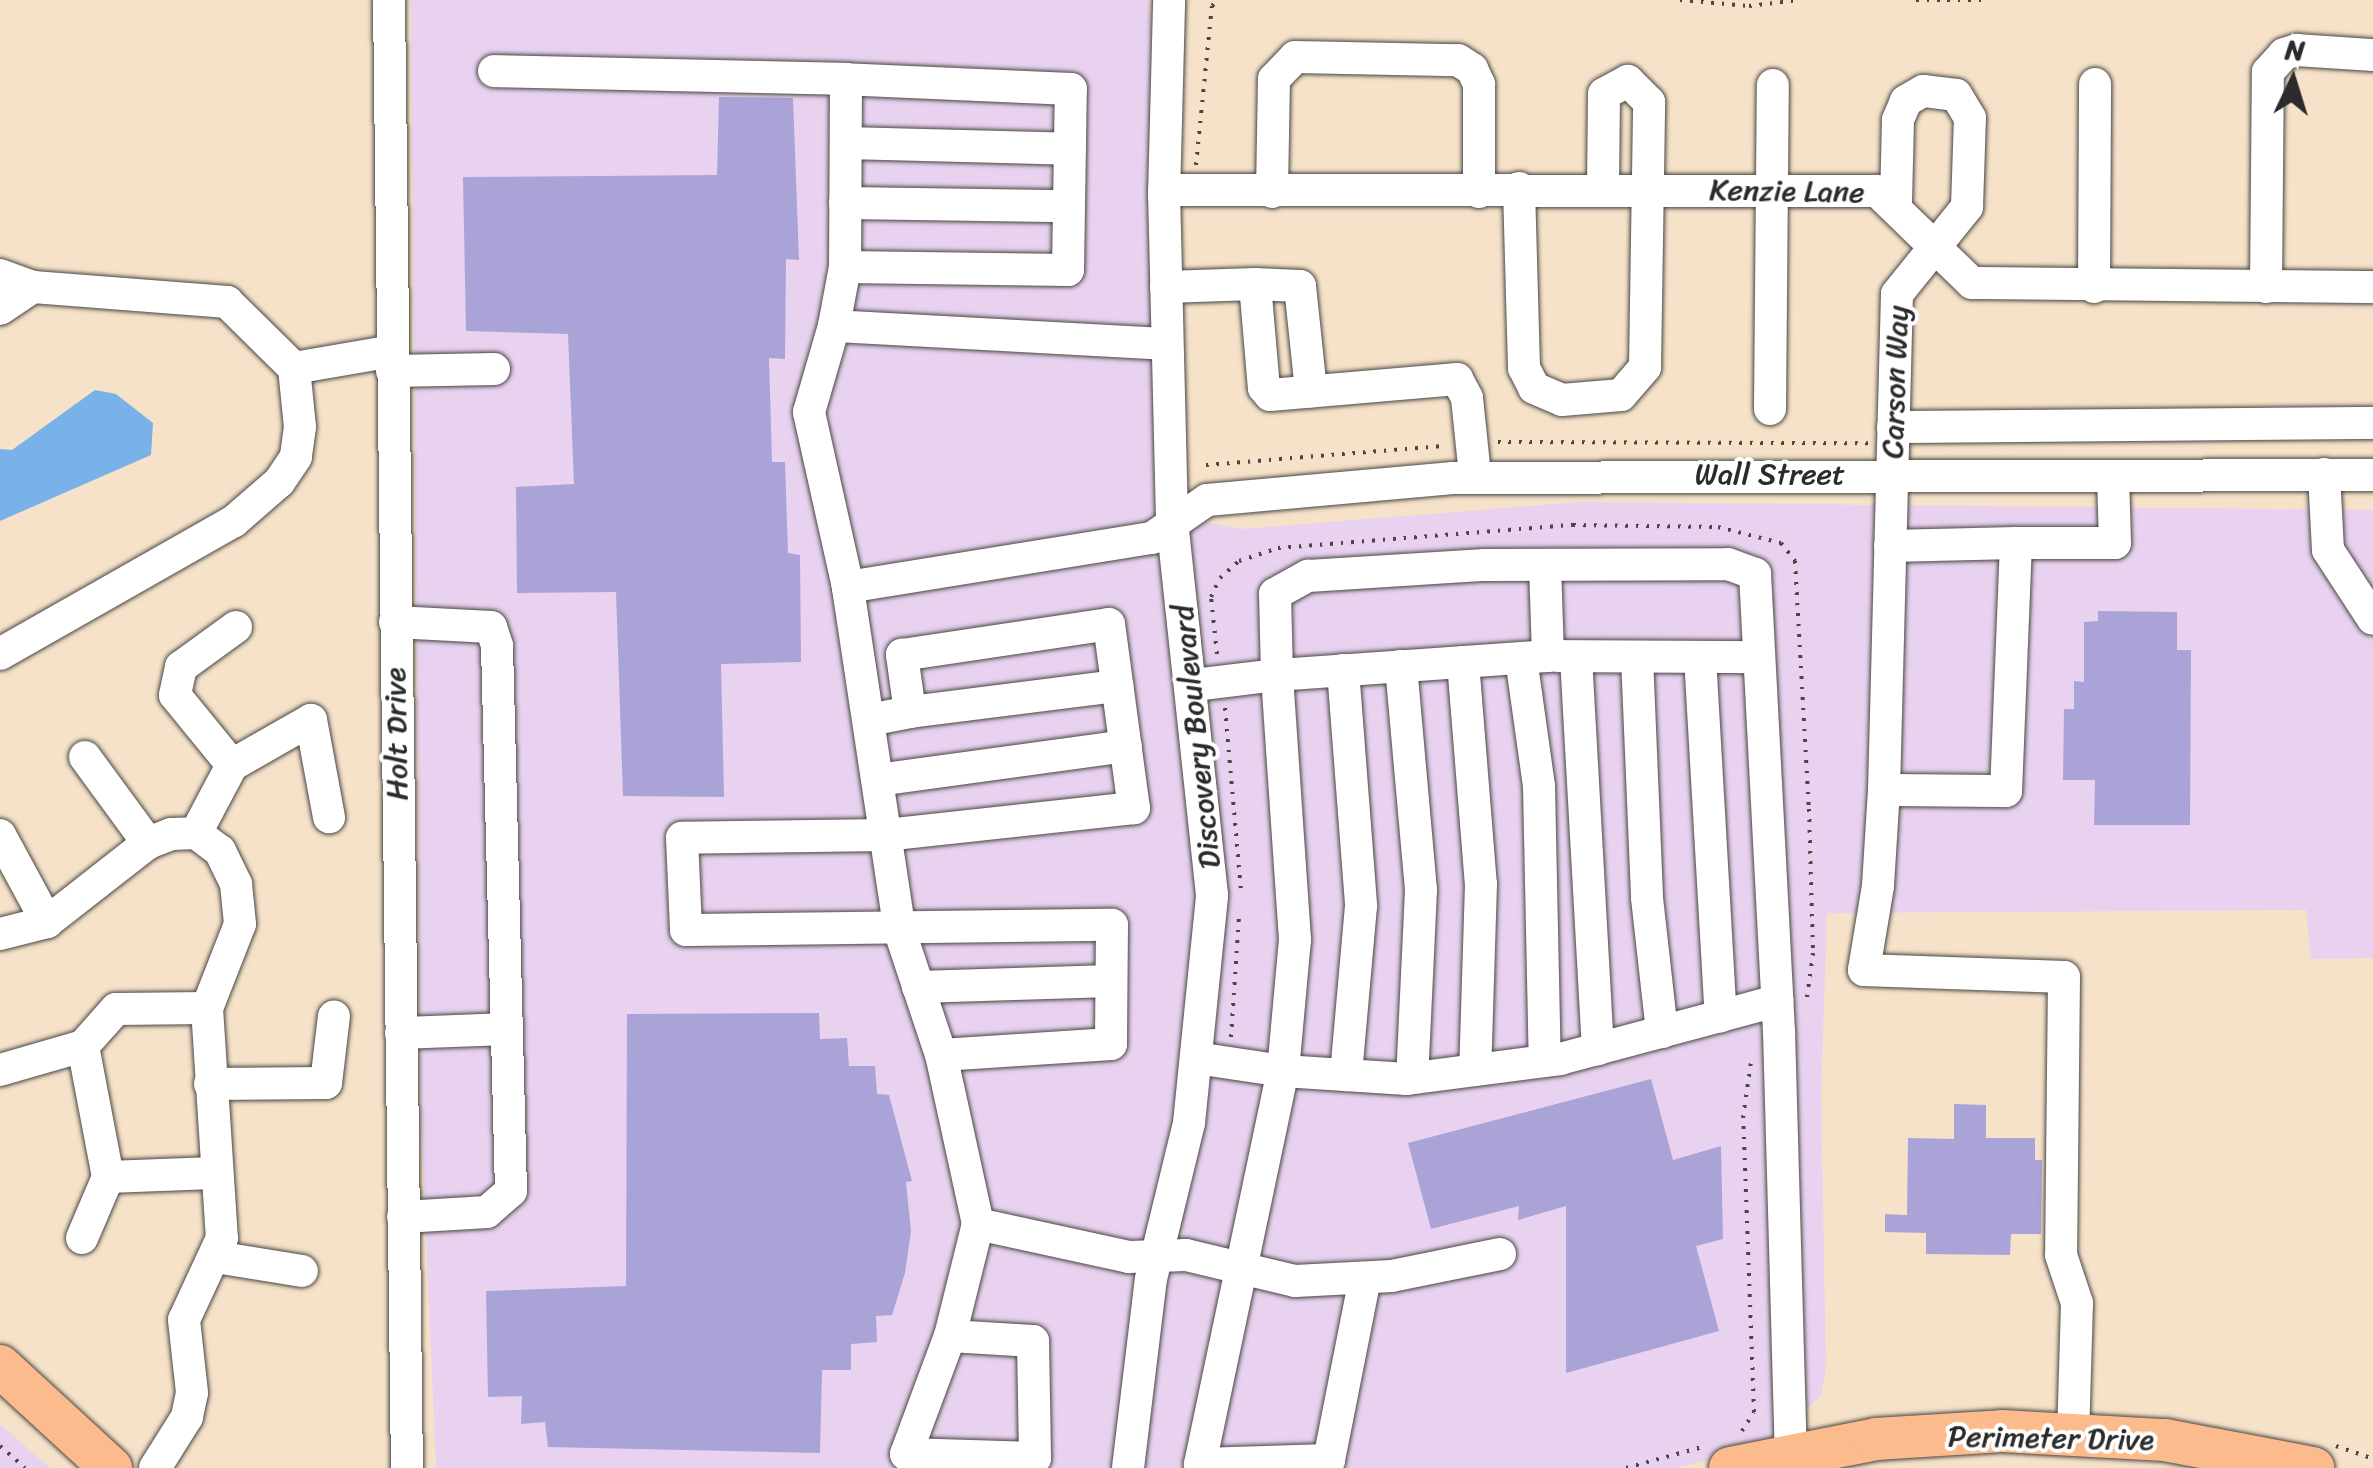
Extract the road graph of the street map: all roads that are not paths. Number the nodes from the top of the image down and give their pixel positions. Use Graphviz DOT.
graph roads {
  1 [pos="390,0"];
  2 [pos="1169,0"];
  3 [pos="2373,55"];
  4 [pos="494,71"];
  5 [pos="846,79"];
  6 [pos="1772,84"];
  7 [pos="2095,84"];
  8 [pos="846,142"];
  9 [pos="1070,148"];
  10 [pos="1519,188"];
  11 [pos="1604,188"];
  12 [pos="1646,188"];
  13 [pos="1164,190"];
  14 [pos="1772,190"];
  15 [pos="1272,192"];
  16 [pos="1479,192"];
  17 [pos="846,203"];
  18 [pos="1896,203"];
  19 [pos="1068,206"];
  20 [pos="1937,245"];
  21 [pos="845,266"];
  22 [pos="0,275"];
  23 [pos="1255,284"];
  24 [pos="33,287"];
  25 [pos="2094,287"];
  26 [pos="2266,287"];
  27 [pos="2373,287"];
  28 [pos="1166,288"];
  29 [pos="0,309"];
  30 [pos="834,326"];
  31 [pos="1167,344"];
  32 [pos="392,361"];
  33 [pos="294,368"];
  34 [pos="494,369"];
  35 [pos="1311,391"];
  36 [pos="1770,409"];
  37 [pos="2373,423"];
  38 [pos="1892,448"];
  39 [pos="2324,474"];
  40 [pos="2373,475"];
  41 [pos="1475,476"];
  42 [pos="2112,476"];
  43 [pos="1172,519"];
  44 [pos="2016,543"];
  45 [pos="1890,546"];
  46 [pos="1545,565"];
  47 [pos="848,587"];
  48 [pos="2373,620"];
  49 [pos="394,622"];
  50 [pos="236,627"];
  51 [pos="0,654"];
  52 [pos="1549,657"];
  53 [pos="1637,657"];
  54 [pos="1700,658"];
  55 [pos="1758,658"];
  56 [pos="1463,662"];
  57 [pos="1401,666"];
  58 [pos="1343,670"];
  59 [pos="1277,674"];
  60 [pos="1194,685"];
  61 [pos="1117,686"];
  62 [pos="910,712"];
  63 [pos="869,720"];
  64 [pos="1126,746"];
  65 [pos="85,757"];
  66 [pos="232,765"];
  67 [pos="878,780"];
  68 [pos="1884,790"];
  69 [pos="329,817"];
  70 [pos="196,833"];
  71 [pos="0,835"];
  72 [pos="886,835"];
  73 [pos="148,843"];
  74 [pos="47,922"];
  75 [pos="898,924"];
  76 [pos="0,934"];
  77 [pos="1111,981"];
  78 [pos="918,987"];
  79 [pos="207,1008"];
  80 [pos="334,1016"];
  81 [pos="1721,1016"];
  82 [pos="1778,1016"];
  83 [pos="506,1029"];
  84 [pos="1662,1032"];
  85 [pos="400,1033"];
  86 [pos="83,1046"];
  87 [pos="1598,1049"];
  88 [pos="940,1055"];
  89 [pos="1196,1058"];
  90 [pos="1545,1061"];
  91 [pos="0,1070"];
  92 [pos="1475,1070"];
  93 [pos="1282,1072"];
  94 [pos="1346,1075"];
  95 [pos="1412,1078"];
  96 [pos="210,1084"];
  97 [pos="214,1172"];
  98 [pos="108,1177"];
  99 [pos="404,1217"];
  100 [pos="978,1224"];
  101 [pos="82,1238"];
  102 [pos="1500,1254"];
  103 [pos="1156,1255"];
  104 [pos="216,1257"];
  105 [pos="1240,1268"];
  106 [pos="302,1271"];
  107 [pos="1365,1278"];
  108 [pos="950,1336"];
  109 [pos="0,1366"];
  110 [pos="2072,1435"];
  111 [pos="1727,1449"];
  112 [pos="1791,1456"];
  113 [pos="111,1468"];
  114 [pos="156,1468"];
  115 [pos="407,1468"];
  116 [pos="1128,1468"];
  117 [pos="2311,1468"];
  1 -- 32 [label="street, Holt Drive"];
  2 -- 13 [label="street, Discovery Boulevard"];
  3 -- 26 [label="street"];
  4 -- 5 [label="street"];
  5 -- 8 [label="street"];
  5 -- 9 [label="street"];
  6 -- 14 [label="street"];
  7 -- 25 [label="street"];
  8 -- 9 [label="street"];
  8 -- 17 [label="street"];
  9 -- 19 [label="street"];
  10 -- 11 [label="street, Kenzie Lane"];
  10 -- 12 [label="street"];
  10 -- 16 [label="street, Kenzie Lane"];
  11 -- 12 [label="street, Kenzie Lane"];
  11 -- 12 [label="street"];
  12 -- 14 [label="street, Kenzie Lane"];
  13 -- 15 [label="street, Kenzie Lane"];
  13 -- 28 [label="street, Discovery Boulevard"];
  14 -- 18 [label="street, Kenzie Lane"];
  14 -- 36 [label="street"];
  15 -- 16 [label="street, Kenzie Lane"];
  15 -- 16 [label="street"];
  17 -- 19 [label="street"];
  17 -- 21 [label="street"];
  18 -- 20 [label="street, Kenzie Lane"];
  18 -- 20 [label="street, Carson Way"];
  19 -- 21 [label="street"];
  20 -- 25 [label="street, Kenzie Lane"];
  20 -- 38 [label="street, Carson Way"];
  21 -- 30 [label="street"];
  22 -- 24 [label="street"];
  23 -- 28 [label="street"];
  23 -- 35 [label="street"];
  23 -- 35 [label="street"];
  24 -- 29 [label="street"];
  24 -- 33 [label="street"];
  25 -- 26 [label="street, Kenzie Lane"];
  26 -- 27 [label="street, Kenzie Lane"];
  28 -- 31 [label="street, Discovery Boulevard"];
  30 -- 31 [label="street"];
  30 -- 47 [label="street"];
  31 -- 43 [label="street, Discovery Boulevard"];
  32 -- 33 [label="street"];
  32 -- 34 [label="street"];
  32 -- 49 [label="street, Holt Drive"];
  33 -- 51 [label="street"];
  35 -- 41 [label="street"];
  37 -- 38 [label="street"];
  38 -- 41 [label="street, Wall Street"];
  38 -- 42 [label="street, Wall Street"];
  38 -- 45 [label="street, Carson Way"];
  39 -- 40 [label="street, Wall Street"];
  39 -- 42 [label="street, Wall Street"];
  39 -- 48 [label="street"];
  41 -- 43 [label="street, Wall Street"];
  42 -- 44 [label="street"];
  43 -- 47 [label="street, Wall Street"];
  43 -- 60 [label="street, Discovery Boulevard"];
  44 -- 45 [label="street"];
  44 -- 68 [label="street"];
  45 -- 68 [label="street, Carson Way"];
  46 -- 52 [label="street"];
  46 -- 55 [label="street"];
  46 -- 59 [label="street"];
  47 -- 63 [label="street"];
  49 -- 83 [label="street"];
  49 -- 85 [label="street, Holt Drive"];
  50 -- 66 [label="street"];
  52 -- 53 [label="street"];
  52 -- 56 [label="street"];
  52 -- 87 [label="street"];
  52 -- 90 [label="street"];
  53 -- 54 [label="street"];
  53 -- 84 [label="street"];
  54 -- 55 [label="street"];
  54 -- 81 [label="street"];
  55 -- 82 [label="street"];
  56 -- 57 [label="street"];
  56 -- 92 [label="street"];
  57 -- 58 [label="street"];
  57 -- 95 [label="street"];
  58 -- 59 [label="street"];
  58 -- 94 [label="street"];
  59 -- 60 [label="street"];
  59 -- 93 [label="street"];
  60 -- 89 [label="street, Discovery Boulevard"];
  61 -- 62 [label="street"];
  61 -- 62 [label="street"];
  61 -- 64 [label="street"];
  62 -- 63 [label="street"];
  63 -- 67 [label="street"];
  64 -- 67 [label="street"];
  64 -- 72 [label="street"];
  65 -- 73 [label="street"];
  66 -- 69 [label="street"];
  66 -- 70 [label="street"];
  67 -- 72 [label="street"];
  68 -- 110 [label="street, Carson Way"];
  70 -- 73 [label="street"];
  70 -- 79 [label="street"];
  71 -- 74 [label="street"];
  72 -- 75 [label="street"];
  72 -- 75 [label="street"];
  73 -- 74 [label="street"];
  74 -- 76 [label="street"];
  75 -- 77 [label="street"];
  75 -- 78 [label="street"];
  77 -- 78 [label="street"];
  77 -- 88 [label="street"];
  78 -- 88 [label="street"];
  79 -- 86 [label="street"];
  79 -- 96 [label="street"];
  80 -- 96 [label="street"];
  81 -- 82 [label="street"];
  81 -- 84 [label="street"];
  82 -- 112 [label="street"];
  83 -- 85 [label="street"];
  83 -- 99 [label="street"];
  84 -- 87 [label="street"];
  85 -- 99 [label="street, Holt Drive"];
  86 -- 91 [label="street"];
  86 -- 98 [label="street"];
  87 -- 90 [label="street"];
  88 -- 100 [label="street"];
  89 -- 93 [label="street"];
  89 -- 103 [label="street, Discovery Boulevard"];
  90 -- 92 [label="street"];
  92 -- 95 [label="street"];
  93 -- 94 [label="street"];
  93 -- 105 [label="street"];
  94 -- 95 [label="street"];
  96 -- 97 [label="street"];
  97 -- 98 [label="street"];
  97 -- 104 [label="street"];
  98 -- 101 [label="street"];
  99 -- 115 [label="street, Holt Drive"];
  100 -- 103 [label="street"];
  100 -- 108 [label="street"];
  102 -- 107 [label="street"];
  103 -- 105 [label="street"];
  103 -- 116 [label="street, Discovery Boulevard"];
  104 -- 106 [label="street"];
  104 -- 114 [label="street"];
  105 -- 107 [label="street"];
  105 -- 107 [label="street"];
  108 -- 108 [label="street"];
  109 -- 113 [label="main road"];
  110 -- 112 [label="main road, Perimeter Drive"];
  110 -- 117 [label="main road, Perimeter Drive"];
  111 -- 112 [label="main road, Perimeter Drive"];
}
